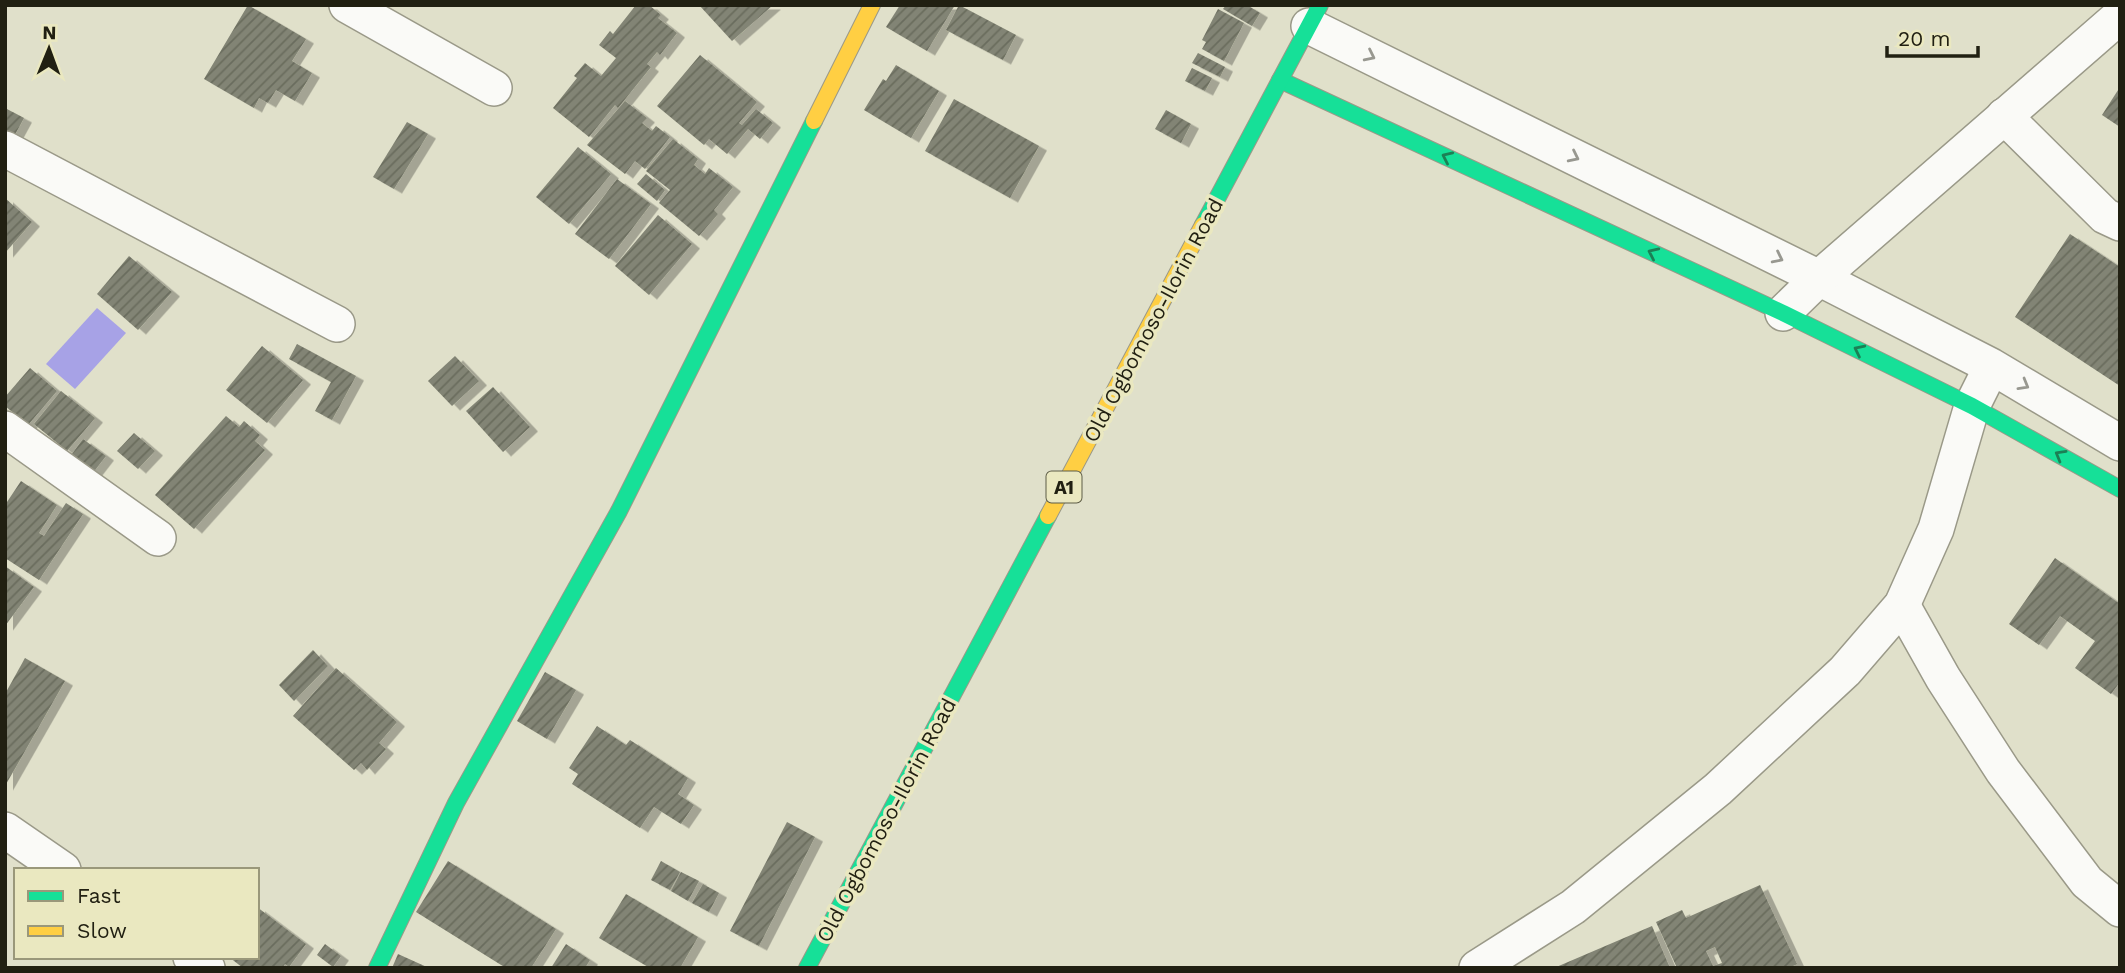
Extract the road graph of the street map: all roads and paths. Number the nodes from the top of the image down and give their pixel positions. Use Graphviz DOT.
graph roads {
  1 [pos="347,5"];
  2 [pos="872,5"];
  3 [pos="1315,16"];
  4 [pos="2120,16"];
  5 [pos="1280,80"];
  6 [pos="494,88"];
  7 [pos="2004,116"];
  8 [pos="5,149"];
  9 [pos="2120,223"];
  10 [pos="1819,278"];
  11 [pos="1783,313"];
  12 [pos="337,324"];
  13 [pos="1991,366"];
  14 [pos="1972,405"];
  15 [pos="5,429"];
  16 [pos="2120,443"];
  17 [pos="2120,489"];
  18 [pos="158,538"];
  19 [pos="1902,605"];
  20 [pos="5,830"];
  21 [pos="60,868"];
  22 [pos="2120,909"];
  23 [pos="377,968"];
  24 [pos="807,968"];
  25 [pos="1477,968"];
  1 -- 6 [label="street"];
  2 -- 23 [label="main road"];
  3 -- 5 [label="main road, Old Ogbomoso-Ilorin Road / A1"];
  3 -- 10 [label="street, one-way"];
  4 -- 7 [label="street"];
  11 -- 5 [label="main road, one-way"];
  5 -- 24 [label="main road, Old Ogbomoso-Ilorin Road / A1"];
  7 -- 9 [label="street"];
  7 -- 10 [label="street"];
  8 -- 12 [label="street"];
  10 -- 11 [label="street"];
  10 -- 13 [label="street"];
  14 -- 11 [label="main road, one-way"];
  13 -- 14 [label="street"];
  13 -- 16 [label="street, one-way"];
  17 -- 14 [label="main road, one-way"];
  14 -- 19 [label="street"];
  15 -- 18 [label="street"];
  19 -- 22 [label="street"];
  19 -- 25 [label="street"];
  20 -- 21 [label="street"];
}
